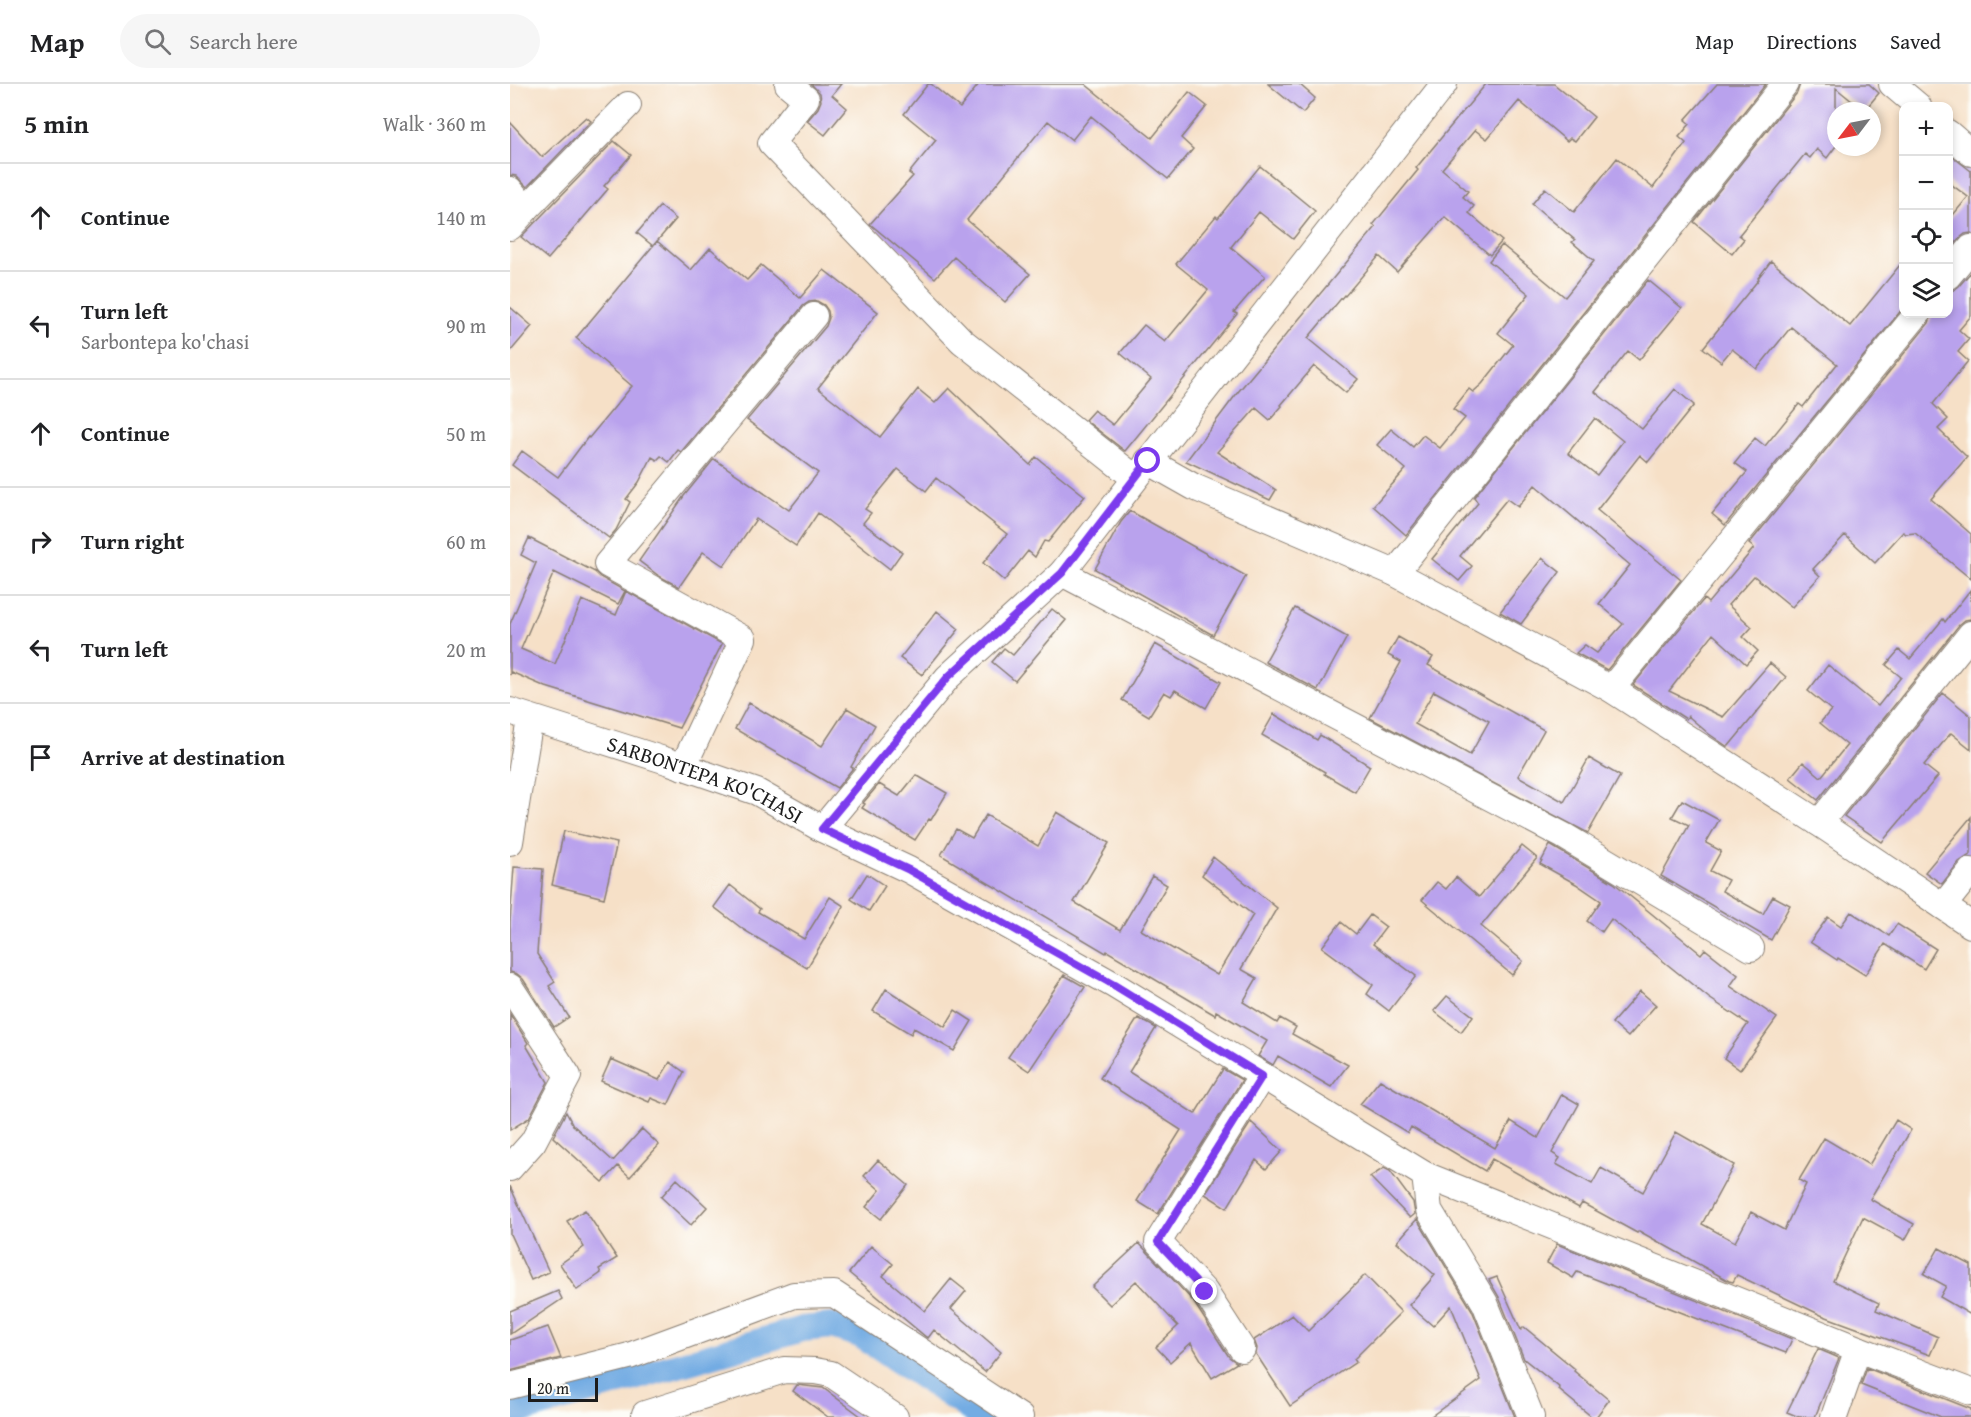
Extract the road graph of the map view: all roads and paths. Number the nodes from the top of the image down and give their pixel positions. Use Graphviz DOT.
graph roads {
  1 [pos="788,84"];
  2 [pos="1444,84"];
  3 [pos="1785,84"];
  4 [pos="1892,84"];
  5 [pos="1913,102"];
  6 [pos="628,105"];
  7 [pos="1953,137"];
  8 [pos="1971,153"];
  9 [pos="515,209"];
  10 [pos="1971,248"];
  11 [pos="1953,270"];
  12 [pos="814,316"];
  13 [pos="1914,318"];
  14 [pos="1141,470"];
  15 [pos="1062,573"];
  16 [pos="1395,573"];
  17 [pos="1971,634"];
  18 [pos="1611,689"];
  19 [pos="520,715"];
  20 [pos="683,766"];
  21 [pos="1819,823"];
  22 [pos="822,829"];
  23 [pos="510,842"];
  24 [pos="1971,871"];
  25 [pos="1943,906"];
  26 [pos="1971,925"];
  27 [pos="1751,948"];
  28 [pos="510,987"];
  29 [pos="1262,1076"];
  30 [pos="510,1168"];
  31 [pos="1425,1175"];
  32 [pos="1242,1349"];
  33 [pos="1858,1349"];
  34 [pos="510,1386"];
  35 [pos="1971,1392"];
  36 [pos="874,1410"];
  37 [pos="641,1416"];
  38 [pos="895,1417"];
  39 [pos="1020,1417"];
  40 [pos="1531,1417"];
  41 [pos="1834,1417"];
  1 -- 14 [label="street"];
  2 -- 14 [label="street"];
  3 -- 16 [label="street"];
  4 -- 5 [label="street"];
  6 -- 9 [label="street"];
  7 -- 8 [label="street"];
  10 -- 11 [label="street"];
  12 -- 20 [label="street"];
  13 -- 18 [label="street"];
  14 -- 15 [label="street"];
  14 -- 16 [label="street"];
  15 -- 22 [label="street"];
  15 -- 27 [label="street"];
  16 -- 18 [label="street"];
  17 -- 21 [label="street"];
  18 -- 21 [label="street"];
  19 -- 20 [label="street, SARBONTEPA KO'CHASI"];
  19 -- 23 [label="street"];
  20 -- 22 [label="street, SARBONTEPA KO'CHASI"];
  21 -- 25 [label="street"];
  22 -- 29 [label="street, SARBONTEPA KO'CHASI"];
  24 -- 25 [label="street"];
  25 -- 26 [label="street"];
  28 -- 30 [label="street"];
  29 -- 31 [label="street, SARBONTEPA KO'CHASI"];
  29 -- 32 [label="street"];
  31 -- 33 [label="street, SARBONTEPA KO'CHASI"];
  31 -- 40 [label="street"];
  33 -- 35 [label="street, SARBONTEPA KO'CHASI"];
  33 -- 41 [label="street"];
  34 -- 39 [label="street"];
  36 -- 37 [label="street"];
  36 -- 38 [label="street"];
}
